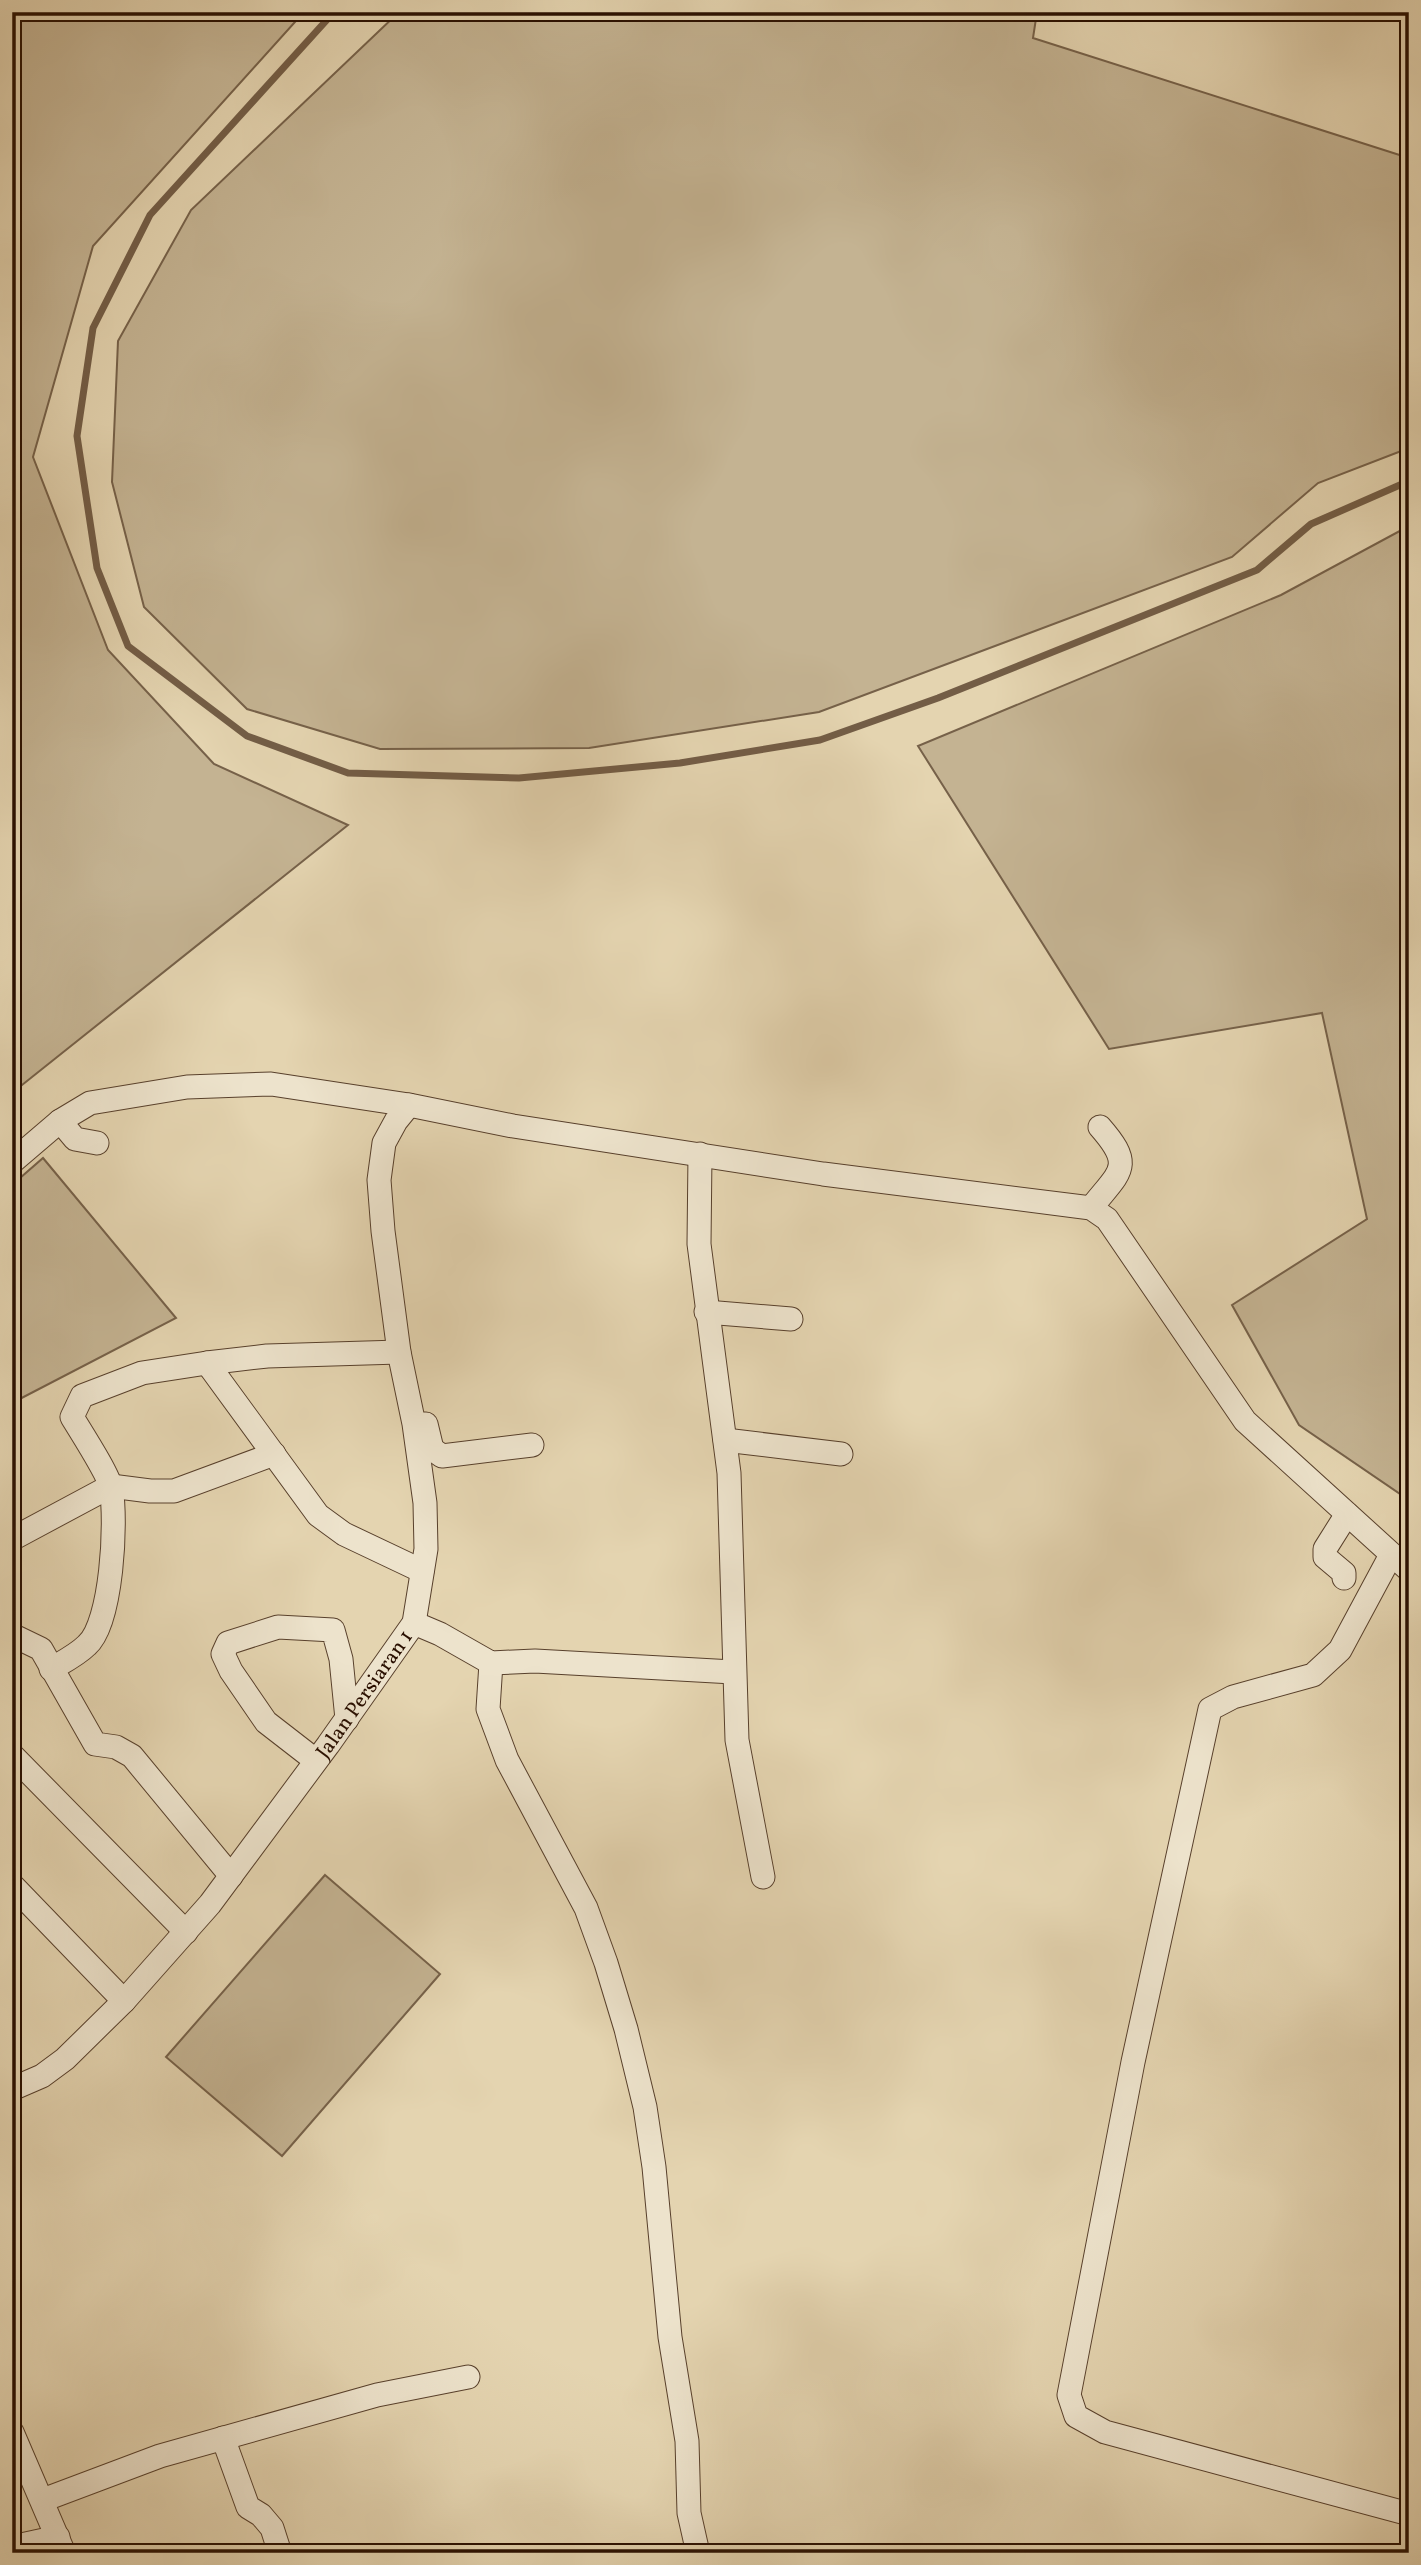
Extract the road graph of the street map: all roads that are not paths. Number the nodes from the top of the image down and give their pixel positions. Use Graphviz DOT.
graph roads {
  1 [pos="410,1105"];
  2 [pos="60,1121"];
  3 [pos="1100,1127"];
  4 [pos="97,1143"];
  5 [pos="700,1154"];
  6 [pos="12,1162"];
  7 [pos="1091,1208"];
  8 [pos="706,1312"];
  9 [pos="791,1319"];
  10 [pos="400,1352"];
  11 [pos="207,1363"];
  12 [pos="420,1424"];
  13 [pos="725,1440"];
  14 [pos="533,1445"];
  15 [pos="274,1454"];
  16 [pos="841,1454"];
  17 [pos="111,1486"];
  18 [pos="1347,1514"];
  19 [pos="12,1539"];
  20 [pos="1400,1562"];
  21 [pos="422,1571"];
  22 [pos="1344,1578"];
  23 [pos="414,1623"];
  24 [pos="12,1635"];
  25 [pos="491,1663"];
  26 [pos="51,1669"];
  27 [pos="733,1672"];
  28 [pos="347,1718"];
  29 [pos="12,1755"];
  30 [pos="315,1760"];
  31 [pos="231,1876"];
  32 [pos="763,1877"];
  33 [pos="12,1885"];
  34 [pos="186,1932"];
  35 [pos="124,2001"];
  36 [pos="12,2089"];
  37 [pos="468,2377"];
  38 [pos="12,2432"];
  39 [pos="223,2438"];
  40 [pos="43,2500"];
  41 [pos="1409,2514"];
  42 [pos="61,2545"];
  43 [pos="12,2547"];
  44 [pos="280,2553"];
  45 [pos="698,2553"];
  1 -- 2 [label="street"];
  1 -- 5 [label="street"];
  1 -- 10 [label="street, Jalan Persiaran 1"];
  2 -- 4 [label="street"];
  2 -- 6 [label="street"];
  3 -- 7 [label="street"];
  5 -- 7 [label="street"];
  5 -- 8 [label="street"];
  7 -- 18 [label="street"];
  8 -- 9 [label="street"];
  8 -- 13 [label="street"];
  10 -- 11 [label="street"];
  10 -- 12 [label="street, Jalan Persiaran 1"];
  11 -- 15 [label="street"];
  11 -- 17 [label="street"];
  12 -- 14 [label="street"];
  12 -- 21 [label="street, Jalan Persiaran 1"];
  13 -- 16 [label="street"];
  13 -- 27 [label="street"];
  15 -- 17 [label="street"];
  15 -- 21 [label="street"];
  17 -- 19 [label="street"];
  17 -- 26 [label="street"];
  18 -- 20 [label="street"];
  18 -- 22 [label="street"];
  20 -- 41 [label="street"];
  21 -- 23 [label="street, Jalan Persiaran 1"];
  23 -- 25 [label="street"];
  23 -- 28 [label="street, Jalan Persiaran 1"];
  24 -- 26 [label="street"];
  25 -- 27 [label="street"];
  25 -- 45 [label="street"];
  26 -- 31 [label="street"];
  27 -- 32 [label="street"];
  28 -- 30 [label="street, Jalan Persiaran 1"];
  28 -- 30 [label="street"];
  29 -- 34 [label="street"];
  30 -- 31 [label="street, Jalan Persiaran 1"];
  31 -- 34 [label="street, Jalan Persiaran 1"];
  33 -- 35 [label="street"];
  34 -- 35 [label="street, Jalan Persiaran 1"];
  35 -- 36 [label="street, Jalan Persiaran 1"];
  37 -- 39 [label="street"];
  38 -- 40 [label="street"];
  39 -- 40 [label="street"];
  39 -- 44 [label="street"];
  40 -- 42 [label="street"];
  42 -- 43 [label="street"];
}
